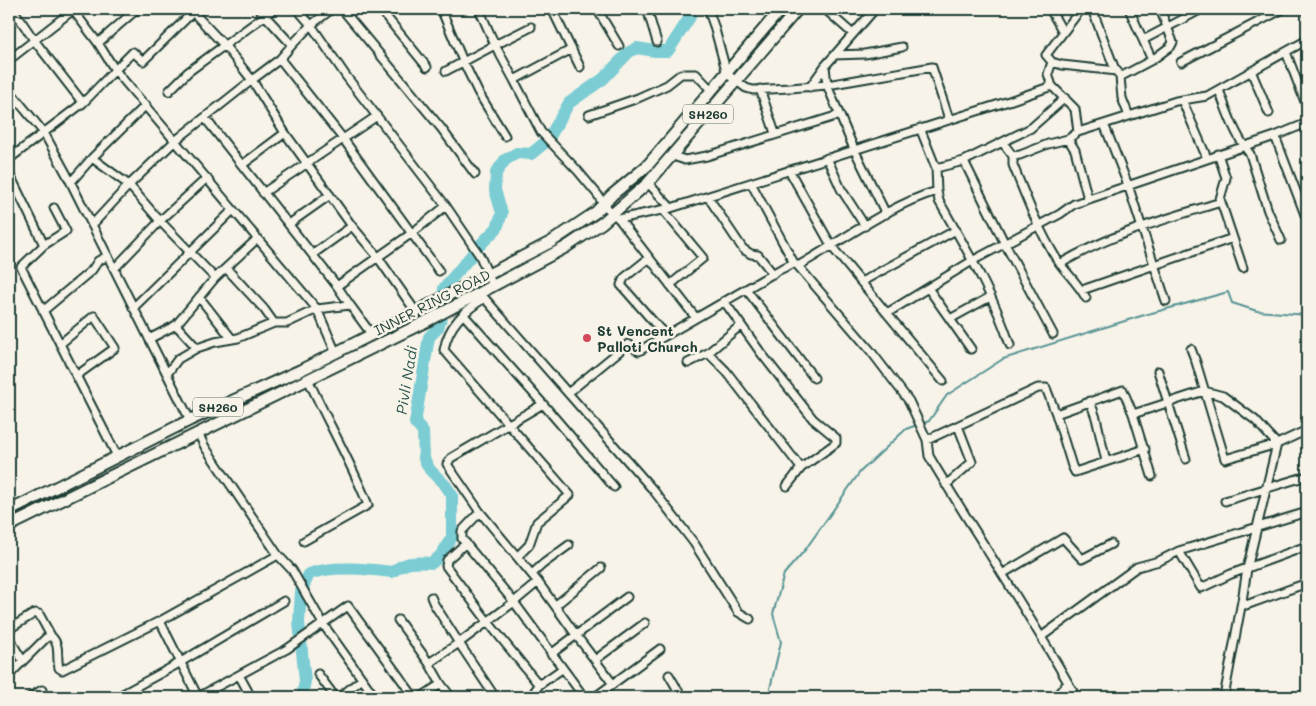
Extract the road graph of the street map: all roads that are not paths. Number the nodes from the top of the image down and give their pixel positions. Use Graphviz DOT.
graph roads {
  1 [pos="12,9"];
  2 [pos="73,9"];
  3 [pos="137,9"];
  4 [pos="259,9"];
  5 [pos="274,9"];
  6 [pos="297,9"];
  7 [pos="332,9"];
  8 [pos="342,9"];
  9 [pos="380,9"];
  10 [pos="441,9"];
  11 [pos="479,9"];
  12 [pos="552,9"];
  13 [pos="597,9"];
  14 [pos="647,9"];
  15 [pos="708,9"];
  16 [pos="780,9"];
  17 [pos="798,9"];
  18 [pos="875,9"];
  19 [pos="1050,9"];
  20 [pos="1081,9"];
  21 [pos="1092,9"];
  22 [pos="1129,9"];
  23 [pos="1160,9"];
  24 [pos="1202,9"];
  25 [pos="1283,9"];
  26 [pos="1304,9"];
  27 [pos="191,10"];
  28 [pos="827,11"];
  29 [pos="1307,13"];
  30 [pos="265,15"];
  31 [pos="312,25"];
  32 [pos="531,27"];
  33 [pos="1167,27"];
  34 [pos="1063,32"];
  35 [pos="853,34"];
  36 [pos="34,40"];
  37 [pos="1143,40"];
  38 [pos="1307,40"];
  39 [pos="657,42"];
  40 [pos="98,43"];
  41 [pos="495,45"];
  42 [pos="225,46"];
  43 [pos="619,46"];
  44 [pos="902,47"];
  45 [pos="290,48"];
  46 [pos="572,49"];
  47 [pos="1286,52"];
  48 [pos="834,55"];
  49 [pos="280,59"];
  50 [pos="9,60"];
  51 [pos="1152,60"];
  52 [pos="463,61"];
  53 [pos="1052,62"];
  54 [pos="1181,62"];
  55 [pos="825,66"];
  56 [pos="427,67"];
  57 [pos="580,67"];
  58 [pos="115,70"];
  59 [pos="446,71"];
  60 [pos="1252,71"];
  61 [pos="727,74"];
  62 [pos="1118,74"];
  63 [pos="252,80"];
  64 [pos="514,80"];
  65 [pos="736,82"];
  66 [pos="827,85"];
  67 [pos="1052,86"];
  68 [pos="810,87"];
  69 [pos="9,90"];
  70 [pos="760,90"];
  71 [pos="1219,90"];
  72 [pos="169,91"];
  73 [pos="712,91"];
  74 [pos="1064,98"];
  75 [pos="1182,100"];
  76 [pos="83,103"];
  77 [pos="146,105"];
  78 [pos="1307,107"];
  79 [pos="1268,113"];
  80 [pos="589,115"];
  81 [pos="840,115"];
  82 [pos="377,116"];
  83 [pos="1129,116"];
  84 [pos="205,118"];
  85 [pos="949,119"];
  86 [pos="1104,124"];
  87 [pos="1306,124"];
  88 [pos="920,128"];
  89 [pos="1078,132"];
  90 [pos="44,133"];
  91 [pos="285,133"];
  92 [pos="1307,133"];
  93 [pos="775,134"];
  94 [pos="505,136"];
  95 [pos="1275,136"];
  96 [pos="1068,139"];
  97 [pos="344,140"];
  98 [pos="175,141"];
  99 [pos="1002,143"];
  100 [pos="1244,146"];
  101 [pos="854,149"];
  102 [pos="1218,154"];
  103 [pos="673,156"];
  104 [pos="1013,156"];
  105 [pos="92,158"];
  106 [pos="827,158"];
  107 [pos="1207,158"];
  108 [pos="9,159"];
  109 [pos="964,161"];
  110 [pos="307,164"];
  111 [pos="242,165"];
  112 [pos="936,168"];
  113 [pos="789,170"];
  114 [pos="9,173"];
  115 [pos="476,174"];
  116 [pos="207,178"];
  117 [pos="71,182"];
  118 [pos="648,183"];
  119 [pos="751,183"];
  120 [pos="129,185"];
  121 [pos="1128,185"];
  122 [pos="937,191"];
  123 [pos="263,193"];
  124 [pos="330,195"];
  125 [pos="708,196"];
  126 [pos="1088,199"];
  127 [pos="1221,202"];
  128 [pos="603,204"];
  129 [pos="446,206"];
  130 [pos="54,208"];
  131 [pos="672,208"];
  132 [pos="233,210"];
  133 [pos="663,210"];
  134 [pos="886,214"];
  135 [pos="616,217"];
  136 [pos="1307,220"];
  137 [pos="160,221"];
  138 [pos="92,224"];
  139 [pos="289,224"];
  140 [pos="352,226"];
  141 [pos="865,226"];
  142 [pos="1038,226"];
  143 [pos="1142,227"];
  144 [pos="956,230"];
  145 [pos="412,233"];
  146 [pos="1233,238"];
  147 [pos="257,239"];
  148 [pos="1281,240"];
  149 [pos="1005,244"];
  150 [pos="44,245"];
  151 [pos="832,247"];
  152 [pos="189,251"];
  153 [pos="313,254"];
  154 [pos="108,256"];
  155 [pos="377,256"];
  156 [pos="649,258"];
  157 [pos="972,261"];
  158 [pos="796,264"];
  159 [pos="1060,264"];
  160 [pos="1154,266"];
  161 [pos="226,268"];
  162 [pos="1243,268"];
  163 [pos="114,269"];
  164 [pos="439,271"];
  165 [pos="773,274"];
  166 [pos="489,275"];
  167 [pos="215,278"];
  168 [pos="861,282"];
  169 [pos="670,285"];
  170 [pos="337,286"];
  171 [pos="493,286"];
  172 [pos="928,288"];
  173 [pos="746,289"];
  174 [pos="1082,290"];
  175 [pos="482,295"];
  176 [pos="199,297"];
  177 [pos="990,297"];
  178 [pos="1086,298"];
  179 [pos="1166,301"];
  180 [pos="724,302"];
  181 [pos="350,305"];
  182 [pos="133,308"];
  183 [pos="317,309"];
  184 [pos="43,311"];
  185 [pos="416,312"];
  186 [pos="887,313"];
  187 [pos="463,314"];
  188 [pos="696,318"];
  189 [pos="950,319"];
  190 [pos="274,323"];
  191 [pos="176,325"];
  192 [pos="741,325"];
  193 [pos="1053,334"];
  194 [pos="372,335"];
  195 [pos="665,335"];
  196 [pos="149,339"];
  197 [pos="232,339"];
  198 [pos="60,344"];
  199 [pos="1010,346"];
  200 [pos="197,348"];
  201 [pos="971,349"];
  202 [pos="1191,349"];
  203 [pos="336,352"];
  204 [pos="708,353"];
  205 [pos="688,363"];
  206 [pos="1158,371"];
  207 [pos="166,374"];
  208 [pos="76,376"];
  209 [pos="814,378"];
  210 [pos="308,379"];
  211 [pos="943,381"];
  212 [pos="1204,391"];
  213 [pos="568,393"];
  214 [pos="1090,401"];
  215 [pos="1168,403"];
  216 [pos="543,404"];
  217 [pos="1056,414"];
  218 [pos="1133,414"];
  219 [pos="190,420"];
  220 [pos="508,423"];
  221 [pos="958,426"];
  222 [pos="1307,430"];
  223 [pos="198,433"];
  224 [pos="927,440"];
  225 [pos="1277,444"];
  226 [pos="1145,449"];
  227 [pos="117,456"];
  228 [pos="1186,459"];
  229 [pos="1106,461"];
  230 [pos="801,468"];
  231 [pos="1152,476"];
  232 [pos="1307,476"];
  233 [pos="946,485"];
  234 [pos="787,486"];
  235 [pos="614,487"];
  236 [pos="1267,488"];
  237 [pos="1226,501"];
  238 [pos="9,511"];
  239 [pos="480,512"];
  240 [pos="1307,512"];
  241 [pos="9,526"];
  242 [pos="1256,527"];
  243 [pos="304,541"];
  244 [pos="466,543"];
  245 [pos="1111,544"];
  246 [pos="569,545"];
  247 [pos="1307,546"];
  248 [pos="1179,551"];
  249 [pos="278,555"];
  250 [pos="518,556"];
  251 [pos="602,568"];
  252 [pos="1247,569"];
  253 [pos="532,574"];
  254 [pos="1002,574"];
  255 [pos="538,582"];
  256 [pos="1307,583"];
  257 [pos="431,597"];
  258 [pos="627,597"];
  259 [pos="284,601"];
  260 [pos="1242,601"];
  261 [pos="514,602"];
  262 [pos="556,605"];
  263 [pos="750,619"];
  264 [pos="398,620"];
  265 [pos="160,621"];
  266 [pos="488,622"];
  267 [pos="645,623"];
  268 [pos="323,624"];
  269 [pos="9,629"];
  270 [pos="576,635"];
  271 [pos="51,636"];
  272 [pos="1041,636"];
  273 [pos="9,638"];
  274 [pos="459,643"];
  275 [pos="660,649"];
  276 [pos="551,654"];
  277 [pos="595,660"];
  278 [pos="23,661"];
  279 [pos="181,661"];
  280 [pos="429,663"];
  281 [pos="562,669"];
  282 [pos="318,674"];
  283 [pos="9,675"];
  284 [pos="239,675"];
  285 [pos="669,675"];
  286 [pos="362,679"];
  287 [pos="1068,683"];
  288 [pos="441,684"];
  289 [pos="613,684"];
  290 [pos="539,685"];
  291 [pos="42,690"];
  292 [pos="531,696"];
  293 [pos="581,696"];
  294 [pos="30,697"];
  295 [pos="116,697"];
  296 [pos="198,697"];
  297 [pos="251,697"];
  298 [pos="335,697"];
  299 [pos="340,697"];
  300 [pos="375,697"];
  301 [pos="414,697"];
  302 [pos="421,697"];
  303 [pos="451,697"];
  304 [pos="495,697"];
  305 [pos="595,697"];
  306 [pos="682,697"];
  307 [pos="1055,697"];
  308 [pos="1076,697"];
  309 [pos="1224,697"];
  1 -- 36 [label="street"];
  2 -- 36 [label="street"];
  2 -- 40 [label="street"];
  3 -- 40 [label="street"];
  4 -- 30 [label="street"];
  5 -- 30 [label="street"];
  6 -- 31 [label="street"];
  7 -- 31 [label="street"];
  8 -- 115 [label="street"];
  9 -- 56 [label="street"];
  10 -- 52 [label="street"];
  11 -- 41 [label="street"];
  12 -- 46 [label="street"];
  13 -- 43 [label="street"];
  14 -- 39 [label="street"];
  15 -- 61 [label="street"];
  16 -- 61 [label="highway, INNER RING ROAD / SH260"];
  17 -- 65 [label="highway, INNER RING ROAD / SH260"];
  18 -- 35 [label="street"];
  19 -- 34 [label="street"];
  20 -- 34 [label="street"];
  21 -- 62 [label="street"];
  22 -- 37 [label="street"];
  23 -- 33 [label="street"];
  24 -- 33 [label="street"];
  25 -- 54 [label="street"];
  26 -- 29 [label="street"];
  27 -- 42 [label="street"];
  27 -- 58 [label="street"];
  28 -- 35 [label="street"];
  30 -- 42 [label="street"];
  30 -- 45 [label="street"];
  31 -- 45 [label="street"];
  31 -- 82 [label="street"];
  32 -- 41 [label="street"];
  33 -- 37 [label="street"];
  33 -- 51 [label="street"];
  34 -- 53 [label="street"];
  35 -- 48 [label="street"];
  36 -- 50 [label="street"];
  36 -- 76 [label="street"];
  37 -- 51 [label="street"];
  38 -- 47 [label="street"];
  40 -- 58 [label="street"];
  41 -- 52 [label="street"];
  41 -- 64 [label="street"];
  42 -- 63 [label="street"];
  42 -- 72 [label="street"];
  44 -- 48 [label="street"];
  45 -- 49 [label="street"];
  46 -- 57 [label="street"];
  46 -- 64 [label="street"];
  47 -- 60 [label="street"];
  47 -- 78 [label="street"];
  48 -- 55 [label="street"];
  49 -- 63 [label="street"];
  49 -- 97 [label="street"];
  51 -- 62 [label="street"];
  52 -- 59 [label="street"];
  52 -- 94 [label="street"];
  53 -- 62 [label="street"];
  53 -- 67 [label="street"];
  55 -- 66 [label="street"];
  55 -- 68 [label="street"];
  58 -- 76 [label="street"];
  58 -- 77 [label="street"];
  60 -- 71 [label="street"];
  60 -- 79 [label="street"];
  61 -- 65 [label="street"];
  61 -- 73 [label="highway, INNER RING ROAD / SH260"];
  62 -- 83 [label="street"];
  63 -- 84 [label="street"];
  63 -- 91 [label="street"];
  64 -- 128 [label="street"];
  65 -- 70 [label="street"];
  65 -- 103 [label="highway, INNER RING ROAD / SH260"];
  66 -- 68 [label="street"];
  66 -- 81 [label="street"];
  66 -- 85 [label="street"];
  67 -- 74 [label="street"];
  67 -- 85 [label="street"];
  68 -- 70 [label="street"];
  69 -- 90 [label="street"];
  70 -- 93 [label="street"];
  71 -- 75 [label="street"];
  71 -- 100 [label="street"];
  73 -- 80 [label="street"];
  73 -- 128 [label="highway, INNER RING ROAD / SH260"];
  74 -- 89 [label="street"];
  74 -- 99 [label="street"];
  75 -- 83 [label="street"];
  75 -- 107 [label="street"];
  76 -- 90 [label="street"];
  77 -- 98 [label="street"];
  77 -- 105 [label="street"];
  81 -- 93 [label="street"];
  81 -- 101 [label="street"];
  82 -- 97 [label="street"];
  82 -- 129 [label="street"];
  83 -- 86 [label="street"];
  84 -- 98 [label="street"];
  84 -- 111 [label="street"];
  85 -- 88 [label="street"];
  86 -- 89 [label="street"];
  86 -- 121 [label="street"];
  87 -- 92 [label="street"];
  87 -- 95 [label="street"];
  88 -- 101 [label="street"];
  88 -- 112 [label="street"];
  89 -- 96 [label="street"];
  90 -- 108 [label="street"];
  90 -- 117 [label="street"];
  91 -- 110 [label="street"];
  91 -- 111 [label="street"];
  93 -- 103 [label="street"];
  95 -- 100 [label="street"];
  95 -- 136 [label="street"];
  96 -- 104 [label="street"];
  96 -- 126 [label="street"];
  97 -- 110 [label="street"];
  97 -- 145 [label="street"];
  98 -- 116 [label="street"];
  98 -- 120 [label="street"];
  99 -- 104 [label="street"];
  99 -- 109 [label="street"];
  100 -- 102 [label="street"];
  100 -- 148 [label="street"];
  101 -- 106 [label="street"];
  101 -- 134 [label="street"];
  102 -- 107 [label="street"];
  102 -- 127 [label="street"];
  103 -- 118 [label="highway, INNER RING ROAD / SH260"];
  104 -- 142 [label="street"];
  105 -- 117 [label="street"];
  105 -- 120 [label="street"];
  106 -- 113 [label="street"];
  106 -- 141 [label="street"];
  107 -- 121 [label="street"];
  109 -- 112 [label="street"];
  109 -- 149 [label="street"];
  110 -- 123 [label="street"];
  110 -- 124 [label="street"];
  111 -- 123 [label="street"];
  112 -- 122 [label="street"];
  113 -- 119 [label="street"];
  113 -- 151 [label="street"];
  114 -- 150 [label="street"];
  116 -- 132 [label="street"];
  116 -- 137 [label="street"];
  117 -- 138 [label="street"];
  118 -- 131 [label="street"];
  118 -- 135 [label="highway, INNER RING ROAD / SH260"];
  119 -- 125 [label="street"];
  119 -- 158 [label="street"];
  120 -- 137 [label="street"];
  120 -- 138 [label="street"];
  121 -- 126 [label="street"];
  121 -- 143 [label="street"];
  122 -- 134 [label="street"];
  122 -- 144 [label="street"];
  123 -- 139 [label="street"];
  124 -- 139 [label="street"];
  124 -- 140 [label="street"];
  125 -- 131 [label="street"];
  125 -- 165 [label="street"];
  126 -- 142 [label="street"];
  127 -- 143 [label="street"];
  127 -- 146 [label="street"];
  128 -- 135 [label="street"];
  128 -- 166 [label="highway, INNER RING ROAD / SH260"];
  129 -- 145 [label="street"];
  129 -- 166 [label="street"];
  130 -- 150 [label="street"];
  131 -- 133 [label="street"];
  132 -- 147 [label="street"];
  132 -- 152 [label="street"];
  133 -- 135 [label="street"];
  133 -- 169 [label="street"];
  134 -- 141 [label="street"];
  135 -- 156 [label="street"];
  135 -- 171 [label="highway, INNER RING ROAD / SH260"];
  137 -- 152 [label="street"];
  137 -- 163 [label="street"];
  138 -- 154 [label="street"];
  139 -- 153 [label="street"];
  140 -- 153 [label="street"];
  140 -- 155 [label="street"];
  141 -- 151 [label="street"];
  142 -- 149 [label="street"];
  142 -- 159 [label="street"];
  143 -- 159 [label="street"];
  143 -- 160 [label="street"];
  144 -- 157 [label="street"];
  144 -- 168 [label="street"];
  145 -- 155 [label="street"];
  145 -- 164 [label="street"];
  146 -- 160 [label="street"];
  146 -- 162 [label="street"];
  147 -- 161 [label="street"];
  147 -- 183 [label="street"];
  149 -- 157 [label="street"];
  149 -- 193 [label="street"];
  150 -- 184 [label="street"];
  151 -- 158 [label="street"];
  151 -- 168 [label="street"];
  152 -- 167 [label="street"];
  152 -- 182 [label="street"];
  153 -- 170 [label="street"];
  154 -- 163 [label="street"];
  154 -- 184 [label="street"];
  155 -- 170 [label="street"];
  155 -- 185 [label="street"];
  156 -- 169 [label="street"];
  156 -- 195 [label="street"];
  157 -- 172 [label="street"];
  157 -- 177 [label="street"];
  158 -- 165 [label="street"];
  158 -- 224 [label="street"];
  159 -- 174 [label="street"];
  160 -- 174 [label="street"];
  160 -- 179 [label="street"];
  161 -- 167 [label="street"];
  161 -- 190 [label="street"];
  163 -- 182 [label="street"];
  165 -- 173 [label="street"];
  166 -- 171 [label="street"];
  166 -- 185 [label="highway, INNER RING ROAD / SH260"];
  167 -- 176 [label="street"];
  168 -- 186 [label="street"];
  169 -- 188 [label="street"];
  170 -- 181 [label="street"];
  171 -- 175 [label="highway, INNER RING ROAD / SH260"];
  172 -- 186 [label="street"];
  172 -- 189 [label="street"];
  173 -- 180 [label="street"];
  173 -- 209 [label="street"];
  174 -- 178 [label="street"];
  175 -- 187 [label="street"];
  175 -- 210 [label="highway, INNER RING ROAD / SH260"];
  175 -- 213 [label="street"];
  176 -- 191 [label="street"];
  176 -- 197 [label="street"];
  177 -- 189 [label="street"];
  177 -- 199 [label="street"];
  180 -- 188 [label="street"];
  180 -- 192 [label="street"];
  181 -- 183 [label="street"];
  181 -- 194 [label="street"];
  182 -- 196 [label="street"];
  183 -- 190 [label="street"];
  183 -- 203 [label="street"];
  184 -- 198 [label="street"];
  185 -- 194 [label="highway, INNER RING ROAD / SH260"];
  186 -- 211 [label="street"];
  187 -- 216 [label="street"];
  187 -- 220 [label="street"];
  188 -- 195 [label="street"];
  189 -- 201 [label="street"];
  190 -- 197 [label="street"];
  191 -- 196 [label="street"];
  191 -- 200 [label="street"];
  192 -- 204 [label="street"];
  192 -- 230 [label="street"];
  194 -- 203 [label="highway, INNER RING ROAD / SH260"];
  195 -- 213 [label="street"];
  196 -- 207 [label="street"];
  197 -- 200 [label="street"];
  198 -- 208 [label="street"];
  198 -- 208 [label="street"];
  200 -- 207 [label="street"];
  202 -- 212 [label="street"];
  203 -- 219 [label="highway, INNER RING ROAD / SH260"];
  204 -- 205 [label="street"];
  204 -- 230 [label="street"];
  206 -- 215 [label="street"];
  207 -- 219 [label="street"];
  208 -- 227 [label="street"];
  210 -- 223 [label="highway, INNER RING ROAD / SH260"];
  210 -- 243 [label="street"];
  212 -- 215 [label="street"];
  212 -- 225 [label="street"];
  212 -- 225 [label="street"];
  213 -- 263 [label="street"];
  214 -- 217 [label="street"];
  214 -- 218 [label="street"];
  214 -- 229 [label="street"];
  215 -- 218 [label="street"];
  215 -- 228 [label="street"];
  216 -- 220 [label="street"];
  216 -- 235 [label="street"];
  217 -- 221 [label="street"];
  217 -- 229 [label="street"];
  218 -- 226 [label="street"];
  219 -- 227 [label="highway, INNER RING ROAD / SH260"];
  220 -- 239 [label="street"];
  220 -- 250 [label="street"];
  221 -- 224 [label="street"];
  221 -- 233 [label="street"];
  222 -- 225 [label="street"];
  223 -- 241 [label="highway, INNER RING ROAD / SH260"];
  223 -- 249 [label="street"];
  224 -- 233 [label="street"];
  225 -- 236 [label="street"];
  226 -- 229 [label="street"];
  226 -- 231 [label="street"];
  227 -- 238 [label="highway, INNER RING ROAD / SH260"];
  230 -- 234 [label="street"];
  232 -- 236 [label="street"];
  233 -- 254 [label="street"];
  236 -- 237 [label="street"];
  236 -- 242 [label="street"];
  239 -- 244 [label="street"];
  239 -- 250 [label="street"];
  240 -- 242 [label="street"];
  242 -- 248 [label="street"];
  242 -- 252 [label="street"];
  244 -- 261 [label="street"];
  244 -- 266 [label="street"];
  245 -- 254 [label="street"];
  246 -- 253 [label="street"];
  247 -- 252 [label="street"];
  248 -- 252 [label="street"];
  248 -- 272 [label="street"];
  249 -- 265 [label="street"];
  249 -- 268 [label="street"];
  250 -- 253 [label="street"];
  251 -- 262 [label="street"];
  252 -- 260 [label="street"];
  253 -- 255 [label="street"];
  254 -- 272 [label="street"];
  255 -- 261 [label="street"];
  255 -- 262 [label="street"];
  256 -- 260 [label="street"];
  257 -- 274 [label="street"];
  258 -- 270 [label="street"];
  259 -- 279 [label="street"];
  260 -- 309 [label="street"];
  261 -- 266 [label="street"];
  261 -- 276 [label="street"];
  262 -- 270 [label="street"];
  264 -- 280 [label="street"];
  265 -- 271 [label="street"];
  265 -- 279 [label="street"];
  266 -- 274 [label="street"];
  266 -- 290 [label="street"];
  267 -- 277 [label="street"];
  268 -- 284 [label="street"];
  268 -- 286 [label="street"];
  268 -- 301 [label="street"];
  269 -- 271 [label="street"];
  270 -- 276 [label="street"];
  270 -- 277 [label="street"];
  271 -- 278 [label="street"];
  272 -- 287 [label="street"];
  273 -- 278 [label="street"];
  274 -- 280 [label="street"];
  274 -- 304 [label="street"];
  275 -- 289 [label="street"];
  276 -- 281 [label="street"];
  277 -- 289 [label="street"];
  278 -- 283 [label="street"];
  279 -- 295 [label="street"];
  279 -- 296 [label="street"];
  280 -- 288 [label="street"];
  281 -- 290 [label="street"];
  281 -- 293 [label="street"];
  282 -- 298 [label="street"];
  284 -- 296 [label="street"];
  284 -- 297 [label="street"];
  285 -- 306 [label="street"];
  286 -- 299 [label="street"];
  286 -- 300 [label="street"];
  287 -- 307 [label="street"];
  287 -- 308 [label="street"];
  288 -- 302 [label="street"];
  288 -- 303 [label="street"];
  289 -- 305 [label="street"];
  290 -- 292 [label="street"];
  291 -- 294 [label="street"];
}
